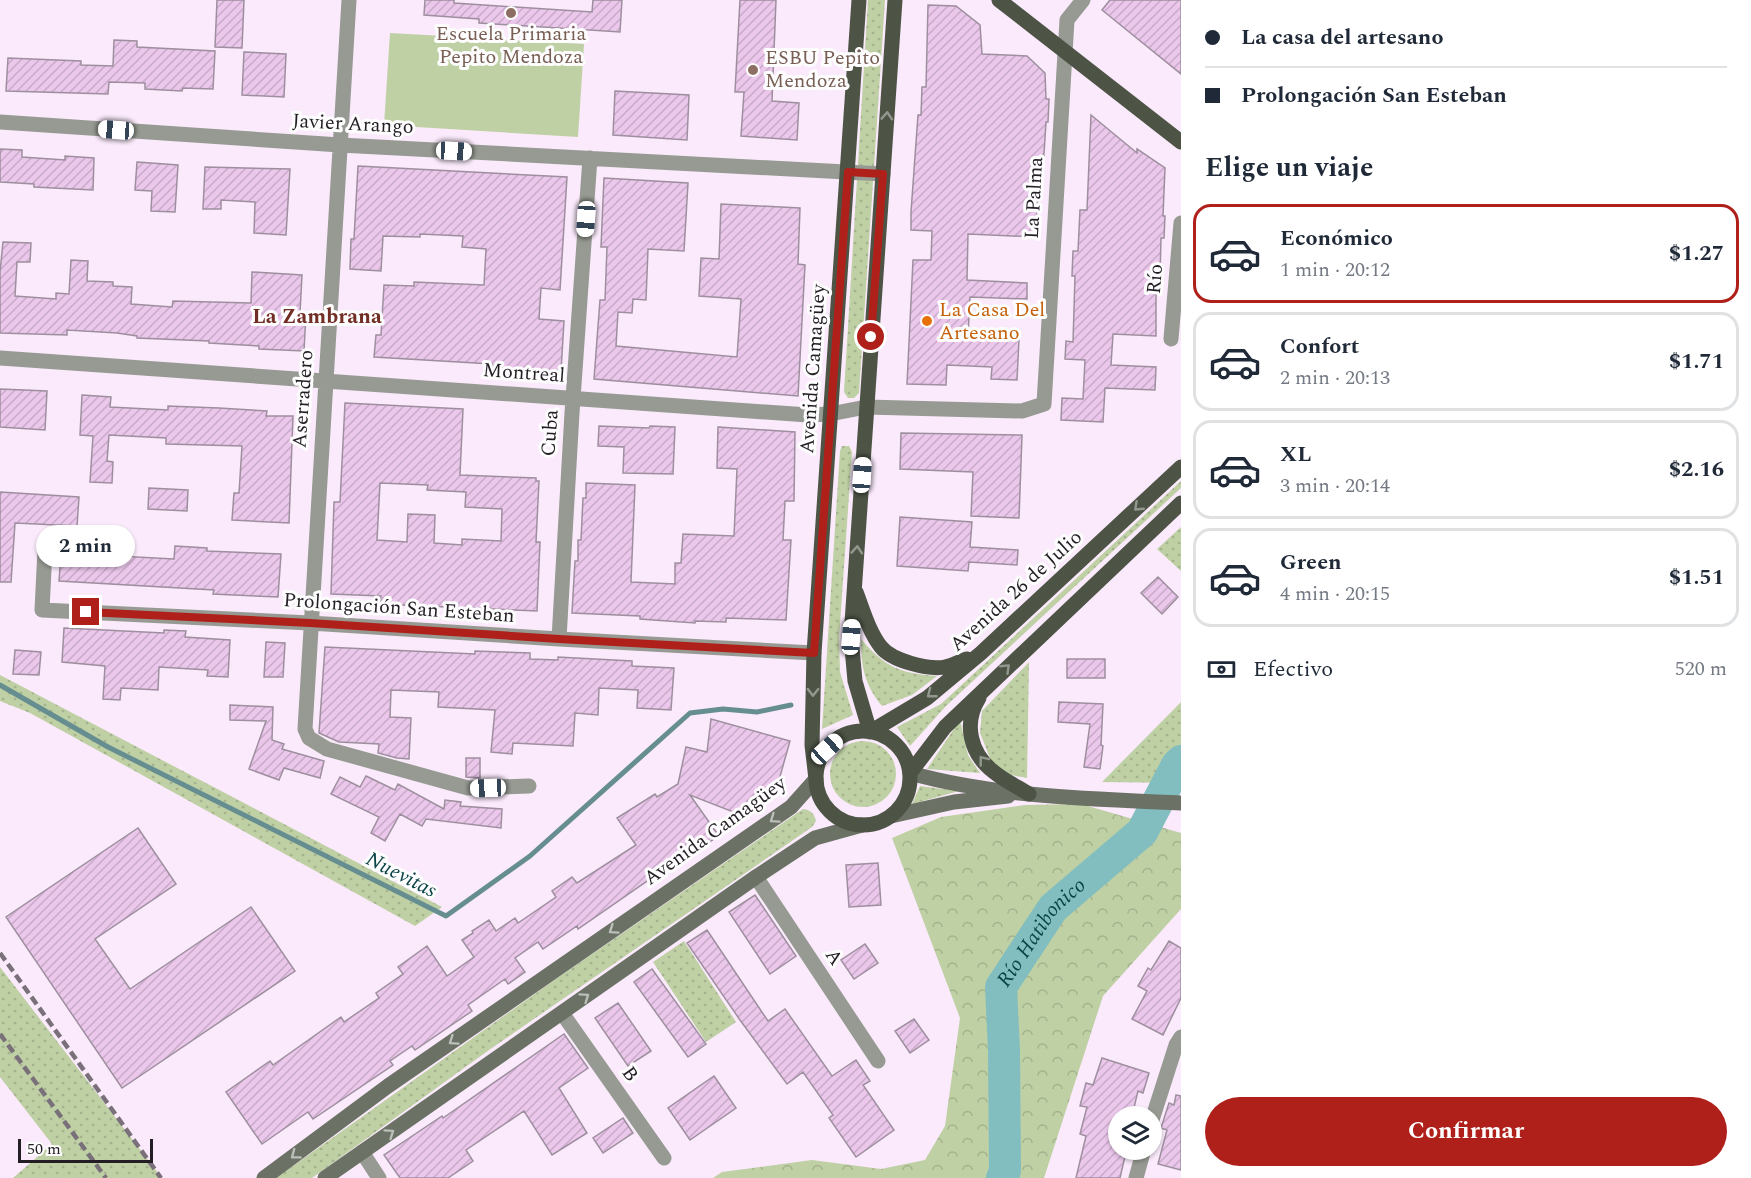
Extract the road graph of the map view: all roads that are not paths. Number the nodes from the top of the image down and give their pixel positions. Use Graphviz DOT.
graph roads {
  1 [pos="349,0"];
  2 [pos="859,0"];
  3 [pos="895,0"];
  4 [pos="999,0"];
  5 [pos="1083,0"];
  6 [pos="1064,49"];
  7 [pos="0,122"];
  8 [pos="1181,142"];
  9 [pos="340,145"];
  10 [pos="590,158"];
  11 [pos="848,172"];
  12 [pos="883,174"];
  13 [pos="1181,223"];
  14 [pos="1171,339"];
  15 [pos="0,358"];
  16 [pos="325,381"];
  17 [pos="573,398"];
  18 [pos="1044,404"];
  19 [pos="866,407"];
  20 [pos="830,414"];
  21 [pos="1181,467"];
  22 [pos="1181,503"];
  23 [pos="45,549"];
  24 [pos="854,587"];
  25 [pos="310,623"];
  26 [pos="559,639"];
  27 [pos="814,653"];
  28 [pos="981,653"];
  29 [pos="987,686"];
  30 [pos="870,732"];
  31 [pos="910,773"];
  32 [pos="816,779"];
  33 [pos="529,786"];
  34 [pos="1029,794"];
  35 [pos="1181,803"];
  36 [pos="891,816"];
  37 [pos="862,825"];
  38 [pos="756,877"];
  39 [pos="562,1013"];
  40 [pos="1181,1036"];
  41 [pos="878,1061"];
  42 [pos="1157,1106"];
  43 [pos="362,1152"];
  44 [pos="664,1158"];
  45 [pos="1141,1160"];
  46 [pos="264,1178"];
  47 [pos="325,1178"];
  48 [pos="379,1178"];
  49 [pos="1136,1178"];
  1 -- 9 [label="street, Aserradero"];
  2 -- 11 [label="main road, Avenida Camagüey"];
  12 -- 3 [label="main road, one-way"];
  4 -- 6 [label="main road"];
  5 -- 6 [label="street, La Palma"];
  6 -- 8 [label="main road"];
  6 -- 18 [label="street, La Palma"];
  7 -- 9 [label="street, Javier Arango"];
  9 -- 10 [label="street, Javier Arango"];
  9 -- 16 [label="street, Aserradero"];
  10 -- 11 [label="street, Javier Arango"];
  10 -- 17 [label="street, Cuba"];
  11 -- 12 [label="street, Javier Arango"];
  11 -- 20 [label="main road, Avenida Camagüey"];
  12 -- 19 [label="main road"];
  13 -- 14 [label="street, Río"];
  15 -- 16 [label="street, Montreal"];
  16 -- 17 [label="street, Montreal"];
  16 -- 25 [label="street, Aserradero"];
  17 -- 20 [label="street, Montreal"];
  17 -- 26 [label="street, Cuba"];
  18 -- 19 [label="street, Montreal"];
  19 -- 20 [label="street, Montreal"];
  24 -- 19 [label="main road, one-way"];
  20 -- 27 [label="main road, Avenida Camagüey"];
  21 -- 28 [label="main road, Avenida 26 de Julio, one-way"];
  29 -- 22 [label="main road, one-way"];
  23 -- 25 [label="street, Prolongación San Esteban"];
  24 -- 28 [label="main road"];
  24 -- 30 [label="main road"];
  25 -- 26 [label="street, Prolongación San Esteban"];
  25 -- 33 [label="street, Aserradero"];
  26 -- 27 [label="street, Prolongación San Esteban"];
  27 -- 32 [label="main road, Avenida Camagüey, one-way"];
  28 -- 30 [label="main road, Avenida 26 de Julio, one-way"];
  29 -- 31 [label="main road"];
  34 -- 29 [label="main road, one-way"];
  30 -- 31 [label="main road"];
  30 -- 32 [label="main road"];
  31 -- 34 [label="main road"];
  31 -- 36 [label="main road"];
  32 -- 37 [label="main road"];
  32 -- 46 [label="main road, Avenida Camagüey, one-way"];
  34 -- 35 [label="main road"];
  34 -- 36 [label="main road"];
  36 -- 37 [label="main road"];
  37 -- 38 [label="main road"];
  39 -- 38 [label="main road, one-way"];
  38 -- 41 [label="street, A"];
  43 -- 39 [label="main road, one-way"];
  39 -- 44 [label="street, B"];
  40 -- 42 [label="street"];
  43 -- 47 [label="main road"];
  43 -- 48 [label="street"];
  45 -- 49 [label="street"];
}
